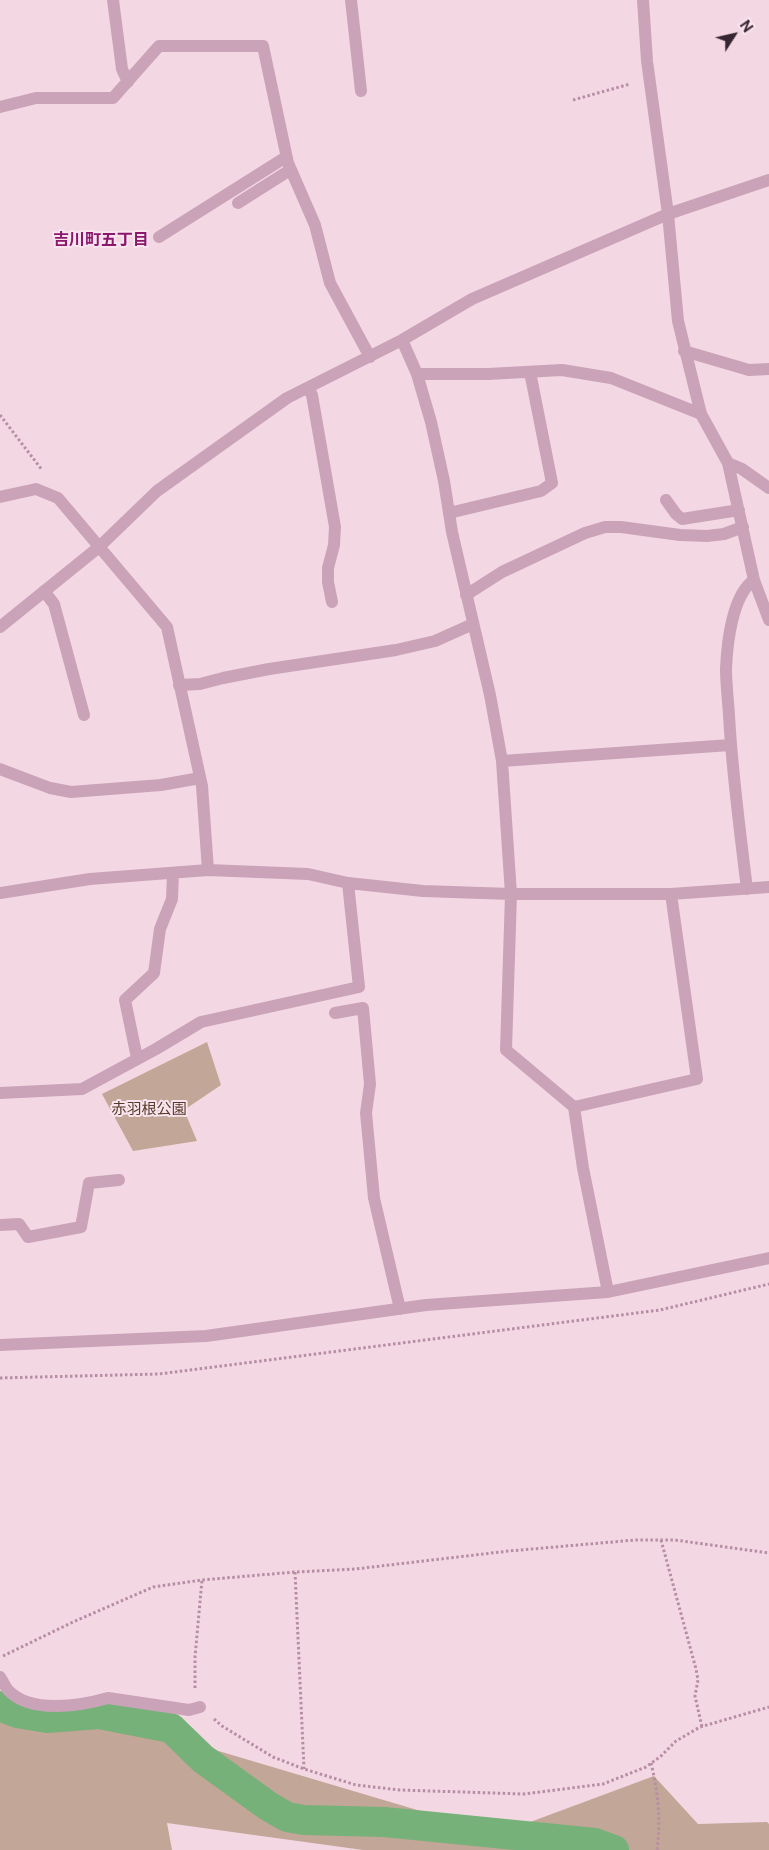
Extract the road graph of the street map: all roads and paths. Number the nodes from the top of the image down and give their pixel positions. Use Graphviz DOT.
graph roads {
  1 [pos="113,0"];
  2 [pos="351,0"];
  3 [pos="643,0"];
  4 [pos="650,81"];
  5 [pos="128,82"];
  6 [pos="361,91"];
  7 [pos="573,100"];
  8 [pos="0,108"];
  9 [pos="286,157"];
  10 [pos="290,170"];
  11 [pos="769,180"];
  12 [pos="238,203"];
  13 [pos="668,214"];
  14 [pos="159,237"];
  15 [pos="402,340"];
  16 [pos="684,351"];
  17 [pos="370,357"];
  18 [pos="769,369"];
  19 [pos="530,372"];
  20 [pos="418,374"];
  21 [pos="308,388"];
  22 [pos="701,414"];
  23 [pos="0,415"];
  24 [pos="728,463"];
  25 [pos="769,488"];
  26 [pos="0,497"];
  27 [pos="58,498"];
  28 [pos="666,500"];
  29 [pos="739,510"];
  30 [pos="450,513"];
  31 [pos="743,528"];
  32 [pos="99,547"];
  33 [pos="754,580"];
  34 [pos="44,591"];
  35 [pos="466,595"];
  36 [pos="332,602"];
  37 [pos="769,620"];
  38 [pos="473,624"];
  39 [pos="0,627"];
  40 [pos="179,685"];
  41 [pos="84,715"];
  42 [pos="730,745"];
  43 [pos="502,761"];
  44 [pos="0,769"];
  45 [pos="200,778"];
  46 [pos="208,870"];
  47 [pos="173,873"];
  48 [pos="348,883"];
  49 [pos="769,887"];
  50 [pos="747,889"];
  51 [pos="0,893"];
  52 [pos="511,894"];
  53 [pos="671,894"];
  54 [pos="334,1013"];
  55 [pos="137,1058"];
  56 [pos="0,1093"];
  57 [pos="574,1107"];
  58 [pos="119,1180"];
  59 [pos="0,1226"];
  60 [pos="769,1258"];
  61 [pos="769,1284"];
  62 [pos="608,1292"];
  63 [pos="400,1309"];
  64 [pos="0,1345"];
  65 [pos="0,1378"];
  66 [pos="661,1540"];
  67 [pos="769,1553"];
  68 [pos="295,1572"];
  69 [pos="202,1580"];
  70 [pos="0,1657"];
  71 [pos="0,1677"];
  72 [pos="769,1706"];
  73 [pos="200,1707"];
  74 [pos="702,1726"];
  75 [pos="651,1763"];
  76 [pos="304,1770"];
  77 [pos="657,1850"];
  1 -- 5 [label="street"];
  2 -- 6 [label="street"];
  3 -- 4 [label="street"];
  4 -- 7 [label="path"];
  4 -- 13 [label="street"];
  5 -- 8 [label="street"];
  5 -- 9 [label="street"];
  9 -- 10 [label="street"];
  9 -- 14 [label="street"];
  10 -- 12 [label="street"];
  10 -- 17 [label="street"];
  11 -- 13 [label="street"];
  13 -- 15 [label="street"];
  13 -- 16 [label="street"];
  15 -- 17 [label="street"];
  15 -- 20 [label="street"];
  16 -- 18 [label="street"];
  16 -- 22 [label="street"];
  17 -- 21 [label="street"];
  19 -- 20 [label="street"];
  19 -- 22 [label="street"];
  19 -- 30 [label="street"];
  20 -- 30 [label="street"];
  21 -- 32 [label="street"];
  21 -- 36 [label="street"];
  22 -- 24 [label="street"];
  23 -- 27 [label="path"];
  24 -- 25 [label="street"];
  24 -- 29 [label="street"];
  26 -- 27 [label="street"];
  27 -- 32 [label="street"];
  28 -- 29 [label="street"];
  29 -- 31 [label="street"];
  30 -- 35 [label="street"];
  31 -- 33 [label="street"];
  31 -- 35 [label="street"];
  32 -- 34 [label="street"];
  32 -- 40 [label="street"];
  33 -- 37 [label="street"];
  33 -- 42 [label="street"];
  34 -- 39 [label="street"];
  34 -- 41 [label="street"];
  35 -- 38 [label="street"];
  38 -- 40 [label="street"];
  38 -- 43 [label="street"];
  40 -- 45 [label="street"];
  42 -- 43 [label="street"];
  42 -- 50 [label="street"];
  43 -- 52 [label="street"];
  44 -- 45 [label="street"];
  45 -- 46 [label="street"];
  46 -- 47 [label="street"];
  46 -- 48 [label="street"];
  47 -- 51 [label="street"];
  47 -- 55 [label="street"];
  48 -- 52 [label="street"];
  48 -- 55 [label="street"];
  49 -- 50 [label="street"];
  50 -- 53 [label="street"];
  52 -- 53 [label="street"];
  52 -- 57 [label="street"];
  53 -- 57 [label="street"];
  54 -- 63 [label="street"];
  55 -- 56 [label="street"];
  57 -- 62 [label="street"];
  58 -- 59 [label="street"];
  60 -- 62 [label="street"];
  61 -- 65 [label="path"];
  62 -- 63 [label="street"];
  63 -- 64 [label="street"];
  66 -- 67 [label="path"];
  66 -- 68 [label="path"];
  66 -- 74 [label="path"];
  68 -- 69 [label="path"];
  68 -- 76 [label="path"];
  69 -- 70 [label="path"];
  69 -- 73 [label="path"];
  71 -- 73 [label="street"];
  72 -- 74 [label="path"];
  73 -- 76 [label="path"];
  74 -- 75 [label="path"];
  75 -- 76 [label="path"];
  75 -- 77 [label="path"];
}
